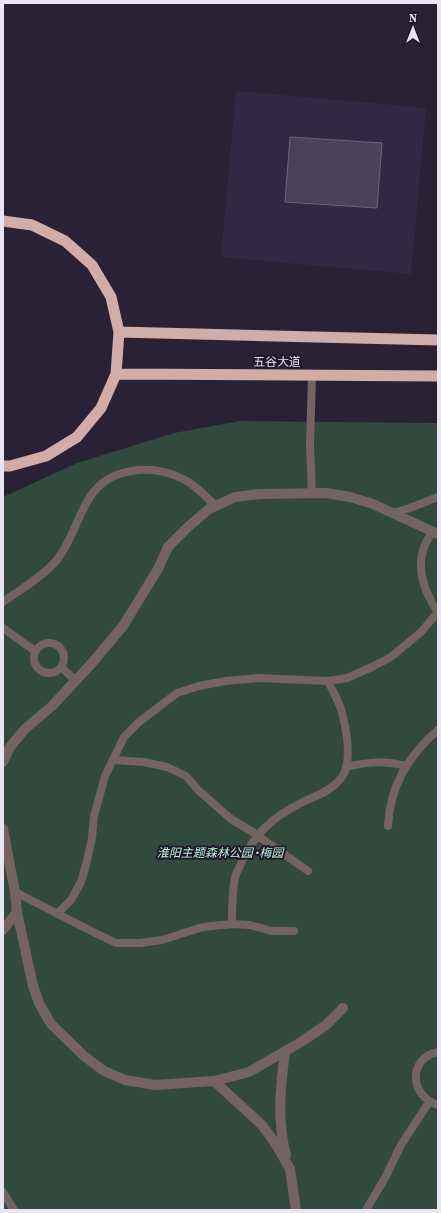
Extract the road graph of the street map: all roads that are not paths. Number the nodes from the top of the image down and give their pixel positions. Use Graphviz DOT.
graph roads {
  1 [pos="3,220"];
  2 [pos="119,332"];
  3 [pos="438,340"];
  4 [pos="116,374"];
  5 [pos="312,375"];
  6 [pos="438,376"];
  7 [pos="3,466"];
  8 [pos="312,493"];
  9 [pos="438,497"];
  10 [pos="216,506"];
  11 [pos="393,513"];
  12 [pos="435,532"];
  13 [pos="3,602"];
  14 [pos="3,628"];
  15 [pos="35,651"];
  16 [pos="62,668"];
  17 [pos="76,680"];
  18 [pos="328,681"];
  19 [pos="438,730"];
  20 [pos="113,760"];
  21 [pos="3,762"];
  22 [pos="406,766"];
  23 [pos="346,767"];
  24 [pos="388,826"];
  25 [pos="3,829"];
  26 [pos="258,836"];
  27 [pos="4,842"];
  28 [pos="308,871"];
  29 [pos="15,892"];
  30 [pos="17,912"];
  31 [pos="58,914"];
  32 [pos="232,924"];
  33 [pos="3,930"];
  34 [pos="294,932"];
  35 [pos="343,1008"];
  36 [pos="438,1052"];
  37 [pos="285,1053"];
  38 [pos="214,1081"];
  39 [pos="429,1102"];
  40 [pos="438,1105"];
  41 [pos="290,1169"];
  42 [pos="3,1192"];
  43 [pos="14,1210"];
  44 [pos="296,1210"];
  45 [pos="366,1210"];
  1 -- 2 [label="highway"];
  2 -- 3 [label="highway"];
  2 -- 4 [label="highway"];
  4 -- 5 [label="highway, 五谷大道"];
  4 -- 7 [label="highway"];
  5 -- 6 [label="highway, 五谷大道"];
  5 -- 8 [label="lane"];
  8 -- 10 [label="street"];
  8 -- 11 [label="street"];
  9 -- 11 [label="lane"];
  10 -- 13 [label="lane"];
  10 -- 17 [label="street"];
  11 -- 12 [label="street"];
  12 -- 18 [label="lane"];
  14 -- 15 [label="lane"];
  15 -- 16 [label="lane"];
  15 -- 16 [label="lane"];
  16 -- 17 [label="lane"];
  17 -- 21 [label="street"];
  18 -- 20 [label="lane"];
  18 -- 23 [label="lane"];
  19 -- 22 [label="lane"];
  20 -- 26 [label="lane"];
  20 -- 31 [label="lane"];
  22 -- 23 [label="lane"];
  22 -- 24 [label="lane"];
  23 -- 26 [label="lane"];
  25 -- 27 [label="street"];
  26 -- 28 [label="lane"];
  26 -- 32 [label="lane"];
  27 -- 29 [label="street"];
  29 -- 30 [label="street"];
  29 -- 31 [label="lane"];
  30 -- 33 [label="street"];
  30 -- 38 [label="street"];
  31 -- 32 [label="lane"];
  32 -- 34 [label="lane"];
  35 -- 37 [label="street"];
  36 -- 39 [label="lane"];
  37 -- 38 [label="street"];
  37 -- 41 [label="street"];
  38 -- 41 [label="street"];
  39 -- 40 [label="lane"];
  39 -- 45 [label="lane"];
  41 -- 44 [label="street"];
  42 -- 43 [label="lane"];
}
